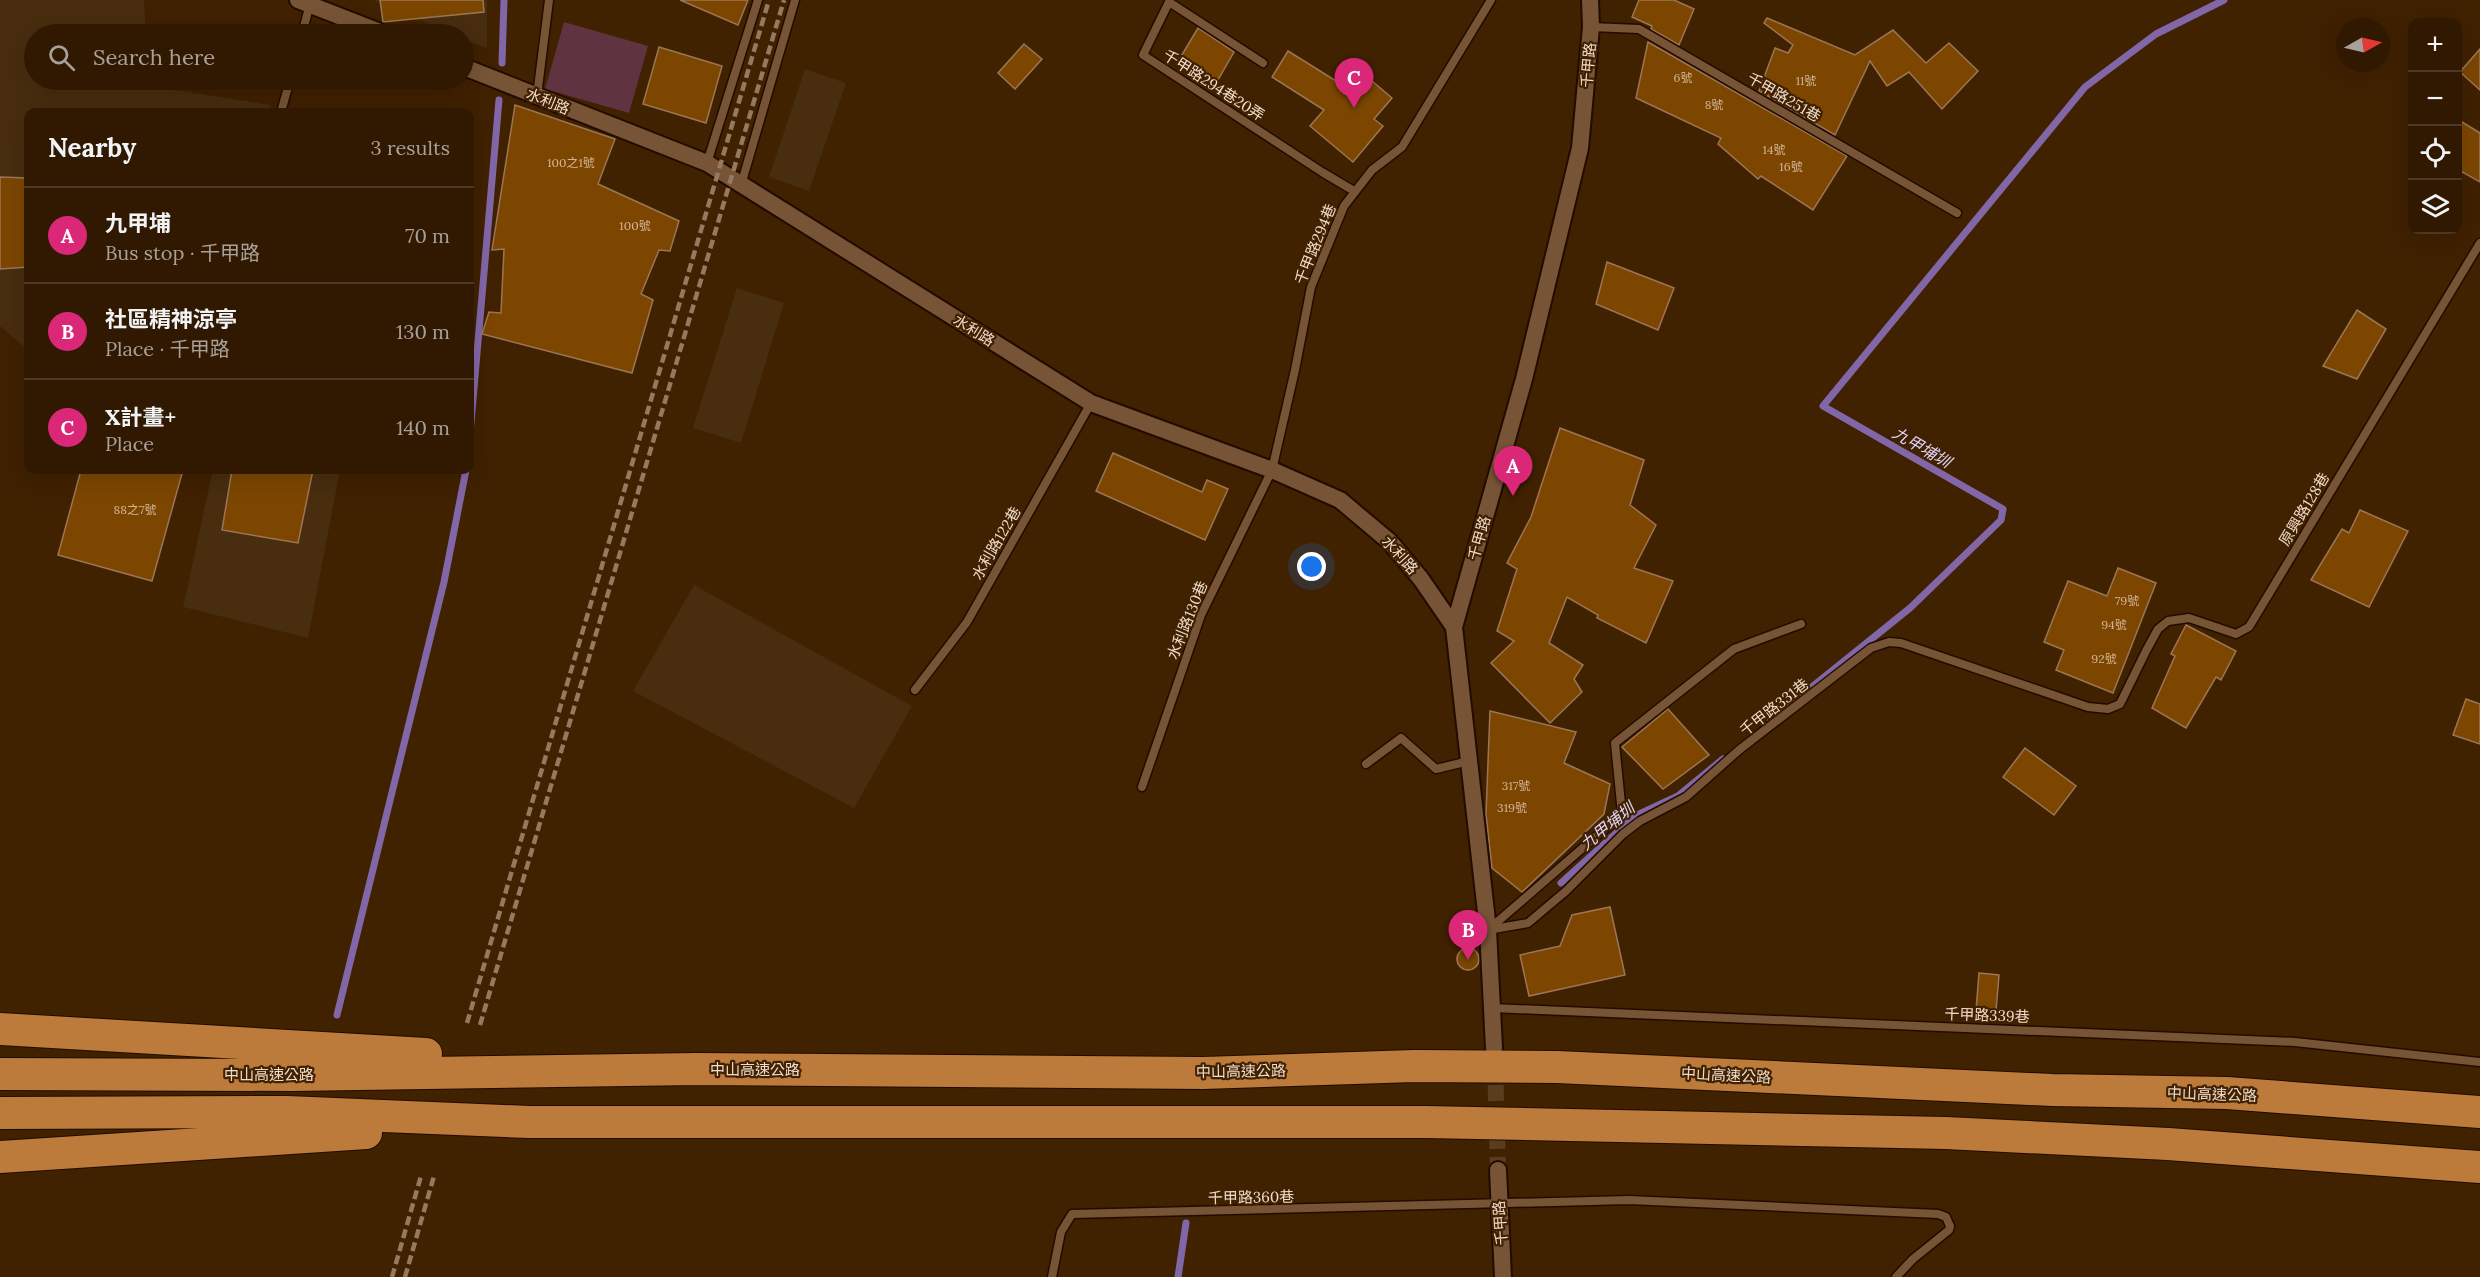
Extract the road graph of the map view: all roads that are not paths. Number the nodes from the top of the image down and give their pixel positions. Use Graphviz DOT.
graph roads {
  1 [pos="549,0"];
  2 [pos="758,0"];
  3 [pos="795,0"];
  4 [pos="1491,0"];
  5 [pos="1590,0"];
  6 [pos="304,2"];
  7 [pos="303,24"];
  8 [pos="360,24"];
  9 [pos="1591,27"];
  10 [pos="1263,63"];
  11 [pos="474,71"];
  12 [pos="287,90"];
  13 [pos="537,97"];
  14 [pos="282,108"];
  15 [pos="707,163"];
  16 [pos="741,185"];
  17 [pos="1354,191"];
  18 [pos="1958,213"];
  19 [pos="2480,243"];
  20 [pos="1091,403"];
  21 [pos="1272,470"];
  22 [pos="1801,624"];
  23 [pos="1454,627"];
  24 [pos="915,690"];
  25 [pos="2116,708"];
  26 [pos="1469,760"];
  27 [pos="1365,764"];
  28 [pos="1142,787"];
  29 [pos="1488,930"];
  30 [pos="1492,1008"];
  31 [pos="0,1029"];
  32 [pos="1494,1048"];
  33 [pos="2480,1062"];
  34 [pos="696,1069"];
  35 [pos="0,1074"];
  36 [pos="2480,1112"];
  37 [pos="0,1113"];
  38 [pos="529,1122"];
  39 [pos="0,1157"];
  40 [pos="2480,1167"];
  41 [pos="1498,1170"];
  42 [pos="1498,1205"];
  43 [pos="1052,1277"];
  44 [pos="1503,1277"];
  45 [pos="1896,1277"];
  1 -- 13 [label="lane"];
  2 -- 15 [label="lane"];
  3 -- 16 [label="lane"];
  4 -- 17 [label="lane, 千甲路294巷"];
  5 -- 9 [label="street, 千甲路"];
  6 -- 7 [label="lane"];
  6 -- 8 [label="street"];
  9 -- 18 [label="lane, 千甲路251巷"];
  9 -- 23 [label="street, 千甲路"];
  10 -- 17 [label="lane, 千甲路294巷20弄"];
  11 -- 13 [label="street, 水利路"];
  12 -- 14 [label="lane"];
  13 -- 15 [label="street, 水利路"];
  15 -- 16 [label="street, 水利路"];
  16 -- 20 [label="street, 水利路"];
  17 -- 21 [label="lane, 千甲路294巷"];
  19 -- 25 [label="lane, 原興路128巷"];
  20 -- 21 [label="street, 水利路"];
  20 -- 24 [label="lane, 水利路122巷"];
  21 -- 23 [label="street, 水利路"];
  21 -- 28 [label="lane, 水利路130巷"];
  22 -- 29 [label="lane"];
  23 -- 26 [label="street, 千甲路"];
  25 -- 29 [label="lane, 千甲路331巷"];
  26 -- 27 [label="lane"];
  26 -- 29 [label="street, 千甲路"];
  29 -- 30 [label="street, 千甲路"];
  30 -- 32 [label="street, 千甲路"];
  30 -- 33 [label="lane, 千甲路339巷"];
  31 -- 34 [label="highway"];
  34 -- 35 [label="highway, 中山高速公路"];
  34 -- 36 [label="highway, 中山高速公路"];
  37 -- 38 [label="highway"];
  38 -- 39 [label="highway"];
  38 -- 40 [label="highway"];
  41 -- 42 [label="street, 千甲路"];
  42 -- 43 [label="lane, 千甲路360巷"];
  42 -- 44 [label="street, 千甲路"];
  42 -- 45 [label="lane"];
}
